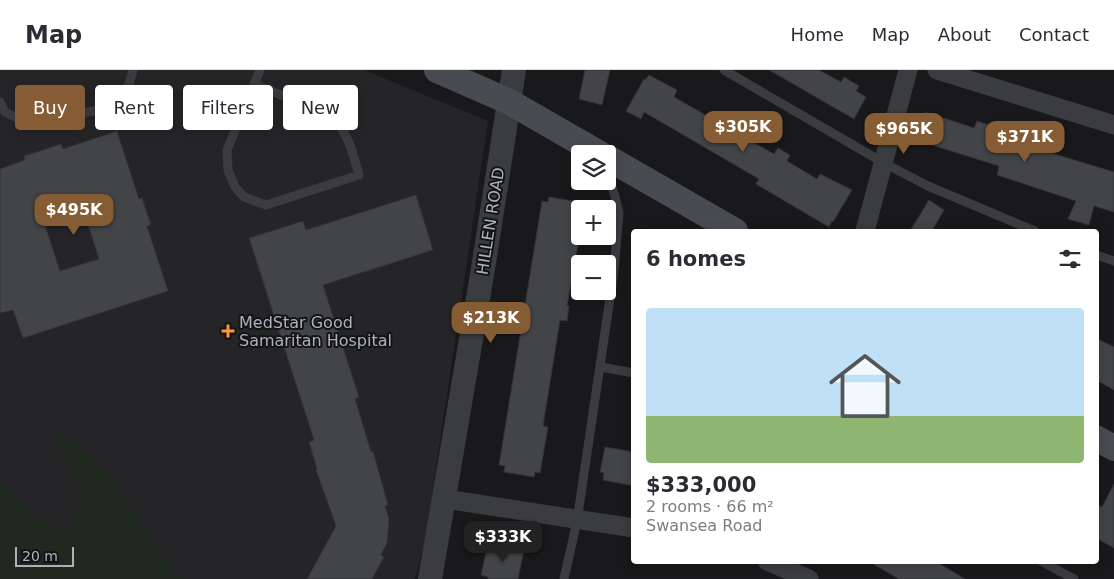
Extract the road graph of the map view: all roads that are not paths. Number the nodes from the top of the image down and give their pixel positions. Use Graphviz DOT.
graph roads {
  1 [pos="133,70"];
  2 [pos="260,70"];
  3 [pos="437,70"];
  4 [pos="514,70"];
  5 [pos="724,70"];
  6 [pos="908,70"];
  7 [pos="937,70"];
  8 [pos="254,84"];
  9 [pos="508,101"];
  10 [pos="0,102"];
  11 [pos="1114,125"];
  12 [pos="584,145"];
  13 [pos="616,163"];
  14 [pos="884,163"];
  15 [pos="613,190"];
  16 [pos="732,229"];
  17 [pos="866,229"];
  18 [pos="1029,229"];
  19 [pos="1099,256"];
  20 [pos="1114,261"];
  21 [pos="601,367"];
  22 [pos="631,372"];
  23 [pos="1099,440"];
  24 [pos="1114,448"];
  25 [pos="445,499"];
  26 [pos="577,521"];
  27 [pos="631,528"];
  28 [pos="774,564"];
  29 [pos="1047,564"];
  30 [pos="430,579"];
  31 [pos="564,579"];
  32 [pos="809,579"];
  33 [pos="1074,579"];
  1 -- 10 [label="lane"];
  2 -- 8 [label="lane"];
  3 -- 9 [label="main road"];
  4 -- 9 [label="street, HILLEN ROAD"];
  5 -- 14 [label="lane"];
  6 -- 14 [label="street"];
  7 -- 11 [label="street"];
  8 -- 8 [label="lane"];
  9 -- 12 [label="main road"];
  9 -- 25 [label="street, HILLEN ROAD"];
  13 -- 16 [label="main road"];
  14 -- 17 [label="street"];
  14 -- 18 [label="lane"];
  15 -- 21 [label="lane"];
  19 -- 20 [label="lane"];
  21 -- 22 [label="lane"];
  21 -- 26 [label="lane"];
  23 -- 24 [label="main road"];
  25 -- 26 [label="street"];
  25 -- 30 [label="street, HILLEN ROAD"];
  26 -- 27 [label="street"];
  26 -- 31 [label="lane"];
  28 -- 32 [label="street"];
  29 -- 33 [label="lane"];
}
